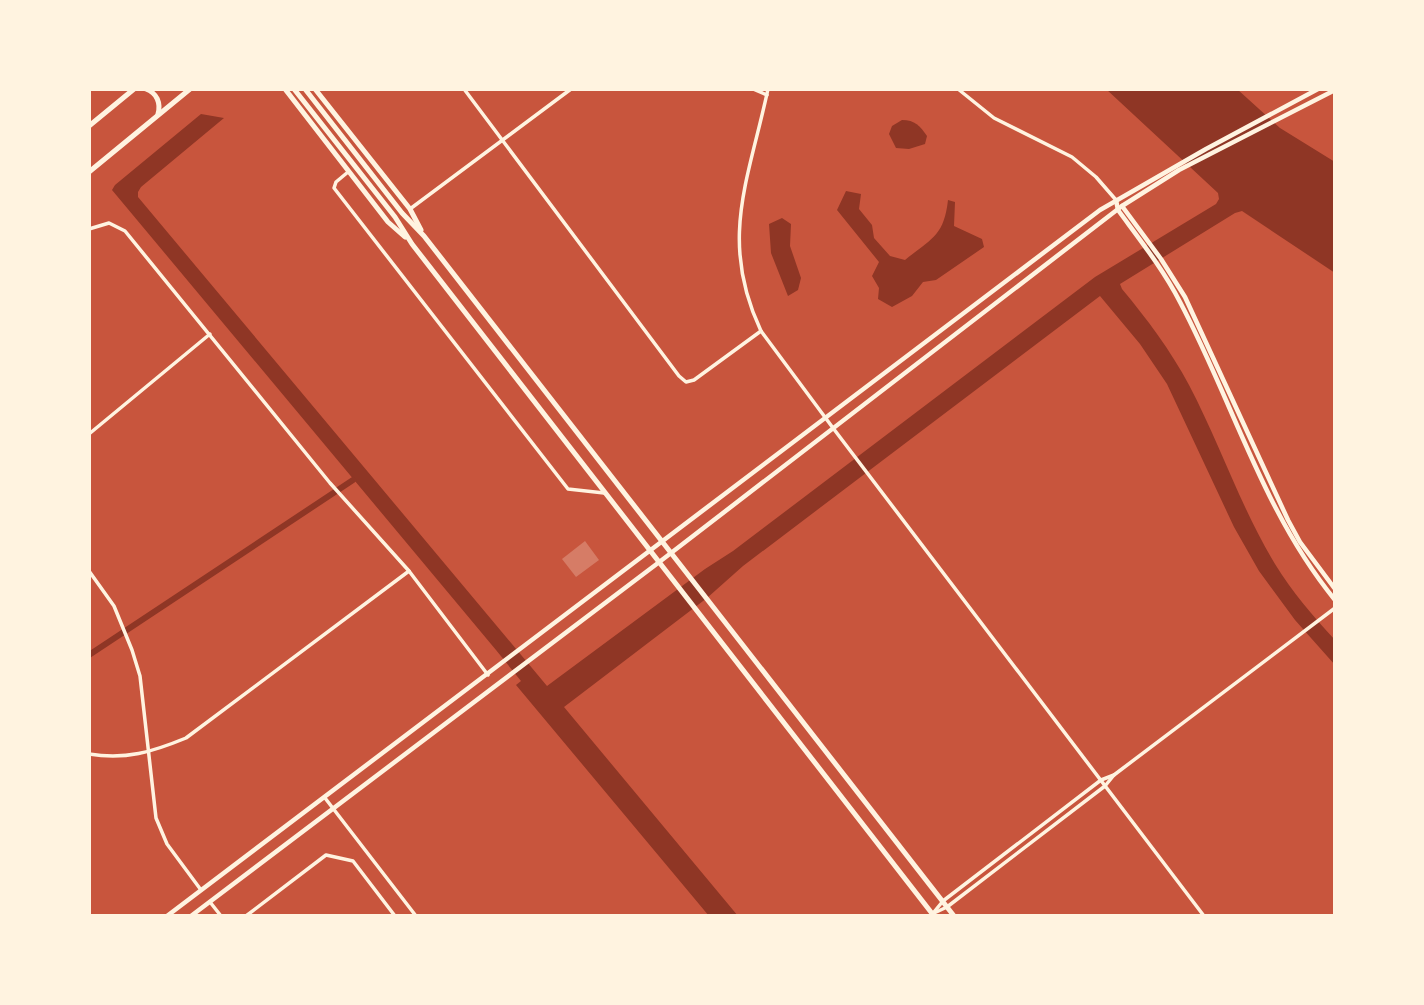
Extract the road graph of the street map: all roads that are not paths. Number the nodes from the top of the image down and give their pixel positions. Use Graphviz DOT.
graph roads {
  1 [pos="134,89"];
  2 [pos="146,89"];
  3 [pos="190,89"];
  4 [pos="285,89"];
  5 [pos="294,89"];
  6 [pos="305,89"];
  7 [pos="315,89"];
  8 [pos="464,89"];
  9 [pos="571,89"];
  10 [pos="753,89"];
  11 [pos="958,89"];
  12 [pos="1318,89"];
  13 [pos="1335,90"];
  14 [pos="768,92"];
  15 [pos="156,117"];
  16 [pos="89,126"];
  17 [pos="502,141"];
  18 [pos="89,172"];
  19 [pos="348,172"];
  20 [pos="1116,200"];
  21 [pos="1120,208"];
  22 [pos="410,209"];
  23 [pos="89,229"];
  24 [pos="424,236"];
  25 [pos="412,244"];
  26 [pos="761,331"];
  27 [pos="211,334"];
  28 [pos="825,418"];
  29 [pos="833,428"];
  30 [pos="89,435"];
  31 [pos="604,493"];
  32 [pos="663,542"];
  33 [pos="650,552"];
  34 [pos="671,552"];
  35 [pos="658,563"];
  36 [pos="89,571"];
  37 [pos="409,571"];
  38 [pos="1335,589"];
  39 [pos="1335,600"];
  40 [pos="1335,608"];
  41 [pos="488,675"];
  42 [pos="149,753"];
  43 [pos="89,754"];
  44 [pos="1114,775"];
  45 [pos="1101,780"];
  46 [pos="1105,786"];
  47 [pos="325,798"];
  48 [pos="333,808"];
  49 [pos="201,890"];
  50 [pos="210,902"];
  51 [pos="945,904"];
  52 [pos="933,915"];
  53 [pos="167,916"];
  54 [pos="191,916"];
  55 [pos="221,916"];
  56 [pos="246,916"];
  57 [pos="395,916"];
  58 [pos="416,916"];
  59 [pos="954,916"];
  60 [pos="1203,916"];
  1 -- 16 [label="main road"];
  2 -- 15 [label="main road"];
  3 -- 15 [label="main road"];
  4 -- 19 [label="main road"];
  5 -- 25 [label="main road"];
  6 -- 24 [label="main road"];
  7 -- 22 [label="main road"];
  8 -- 17 [label="street"];
  9 -- 17 [label="street"];
  10 -- 14 [label="street"];
  11 -- 20 [label="street"];
  12 -- 20 [label="main road"];
  13 -- 21 [label="main road"];
  14 -- 26 [label="street"];
  15 -- 18 [label="main road"];
  17 -- 22 [label="street"];
  17 -- 26 [label="street"];
  19 -- 25 [label="main road"];
  19 -- 31 [label="street"];
  20 -- 21 [label="main road"];
  20 -- 28 [label="main road"];
  21 -- 29 [label="main road"];
  21 -- 38 [label="main road"];
  21 -- 39 [label="main road"];
  22 -- 24 [label="main road"];
  23 -- 27 [label="street"];
  24 -- 32 [label="main road"];
  25 -- 31 [label="main road"];
  26 -- 28 [label="street"];
  27 -- 30 [label="street"];
  27 -- 37 [label="street"];
  28 -- 29 [label="street"];
  28 -- 32 [label="main road"];
  29 -- 34 [label="main road"];
  29 -- 45 [label="street"];
  31 -- 33 [label="main road"];
  32 -- 33 [label="main road"];
  32 -- 34 [label="main road"];
  33 -- 35 [label="main road"];
  33 -- 41 [label="main road"];
  34 -- 35 [label="main road"];
  34 -- 51 [label="main road"];
  35 -- 48 [label="main road"];
  35 -- 52 [label="main road"];
  36 -- 42 [label="street"];
  37 -- 41 [label="street"];
  37 -- 42 [label="street"];
  40 -- 44 [label="street"];
  41 -- 47 [label="main road"];
  42 -- 43 [label="street"];
  42 -- 49 [label="street"];
  44 -- 45 [label="street"];
  44 -- 46 [label="street"];
  45 -- 46 [label="street"];
  45 -- 51 [label="street"];
  46 -- 51 [label="street"];
  46 -- 60 [label="street"];
  47 -- 48 [label="street"];
  47 -- 49 [label="main road"];
  48 -- 50 [label="main road"];
  48 -- 58 [label="street"];
  49 -- 53 [label="main road"];
  50 -- 54 [label="main road"];
  50 -- 55 [label="street"];
  51 -- 52 [label="street"];
  51 -- 59 [label="main road"];
  56 -- 57 [label="street"];
}
